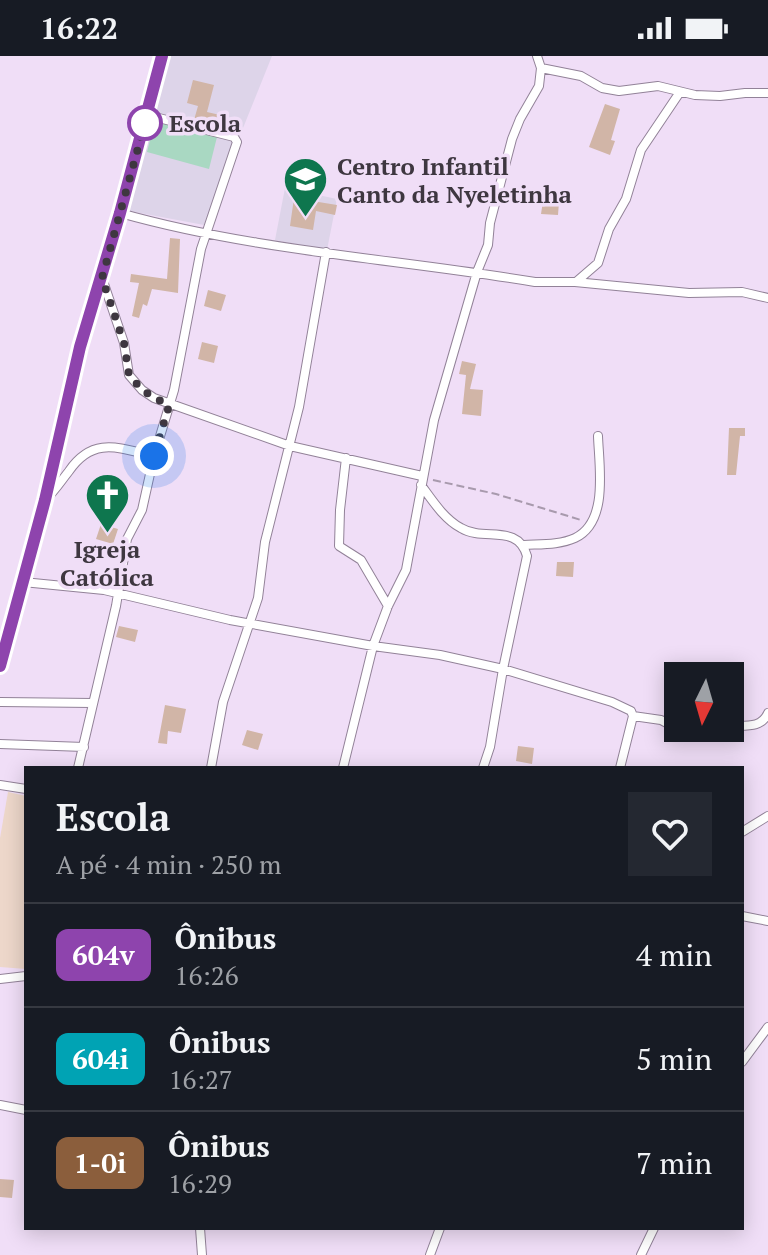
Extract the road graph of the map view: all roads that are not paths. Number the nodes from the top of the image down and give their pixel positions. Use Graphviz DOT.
graph roads {
  1 [pos="162,56"];
  2 [pos="537,56"];
  3 [pos="541,68"];
  4 [pos="680,92"];
  5 [pos="768,93"];
  6 [pos="147,115"];
  7 [pos="120,213"];
  8 [pos="206,232"];
  9 [pos="326,252"];
  10 [pos="477,272"];
  11 [pos="102,278"];
  12 [pos="575,282"];
  13 [pos="768,298"];
  14 [pos="169,406"];
  15 [pos="598,436"];
  16 [pos="290,446"];
  17 [pos="154,456"];
  18 [pos="346,458"];
  19 [pos="421,480"];
  20 [pos="45,500"];
  21 [pos="524,545"];
  22 [pos="23,582"];
  23 [pos="117,593"];
  24 [pos="388,606"];
  25 [pos="250,622"];
  26 [pos="373,646"];
  27 [pos="0,666"];
  28 [pos="503,669"];
  29 [pos="0,702"];
  30 [pos="93,703"];
  31 [pos="768,713"];
  32 [pos="633,716"];
  33 [pos="664,722"];
  34 [pos="744,726"];
  35 [pos="0,744"];
  36 [pos="84,747"];
  37 [pos="79,766"];
  38 [pos="211,766"];
  39 [pos="343,766"];
  40 [pos="484,766"];
  41 [pos="620,766"];
  42 [pos="0,785"];
  43 [pos="24,789"];
  44 [pos="768,816"];
  45 [pos="744,831"];
  46 [pos="744,916"];
  47 [pos="768,921"];
  48 [pos="24,976"];
  49 [pos="0,979"];
  50 [pos="768,1027"];
  51 [pos="744,1059"];
  52 [pos="0,1105"];
  53 [pos="24,1110"];
  54 [pos="200,1230"];
  55 [pos="439,1230"];
  56 [pos="653,1230"];
  57 [pos="202,1255"];
  58 [pos="430,1255"];
  59 [pos="641,1255"];
  1 -- 6 [label="street"];
  2 -- 3 [label="street"];
  3 -- 4 [label="street"];
  3 -- 10 [label="street"];
  4 -- 5 [label="street"];
  4 -- 12 [label="street"];
  6 -- 7 [label="street"];
  6 -- 8 [label="street"];
  7 -- 8 [label="street"];
  7 -- 11 [label="street"];
  8 -- 9 [label="street"];
  8 -- 14 [label="street"];
  9 -- 10 [label="street"];
  9 -- 16 [label="street"];
  10 -- 12 [label="street"];
  10 -- 19 [label="street"];
  11 -- 14 [label="street"];
  11 -- 20 [label="street"];
  12 -- 13 [label="street"];
  14 -- 16 [label="street"];
  14 -- 17 [label="street"];
  15 -- 21 [label="street"];
  16 -- 18 [label="street"];
  16 -- 25 [label="street"];
  17 -- 20 [label="street"];
  17 -- 23 [label="street"];
  18 -- 19 [label="street"];
  18 -- 24 [label="street"];
  19 -- 21 [label="street"];
  19 -- 24 [label="street"];
  20 -- 22 [label="street"];
  21 -- 28 [label="street"];
  22 -- 23 [label="street"];
  22 -- 27 [label="street"];
  23 -- 25 [label="street"];
  23 -- 30 [label="street"];
  24 -- 26 [label="street"];
  25 -- 26 [label="street"];
  25 -- 38 [label="street"];
  26 -- 28 [label="street"];
  26 -- 39 [label="street"];
  28 -- 32 [label="street"];
  28 -- 40 [label="street"];
  29 -- 30 [label="street"];
  30 -- 36 [label="street"];
  31 -- 34 [label="street"];
  32 -- 33 [label="street"];
  32 -- 41 [label="street"];
  35 -- 36 [label="street"];
  36 -- 37 [label="street"];
  42 -- 43 [label="street"];
  44 -- 45 [label="street"];
  46 -- 47 [label="street"];
  48 -- 49 [label="street"];
  50 -- 51 [label="street"];
  52 -- 53 [label="street"];
  54 -- 57 [label="street"];
  55 -- 58 [label="street"];
  56 -- 59 [label="street"];
}
